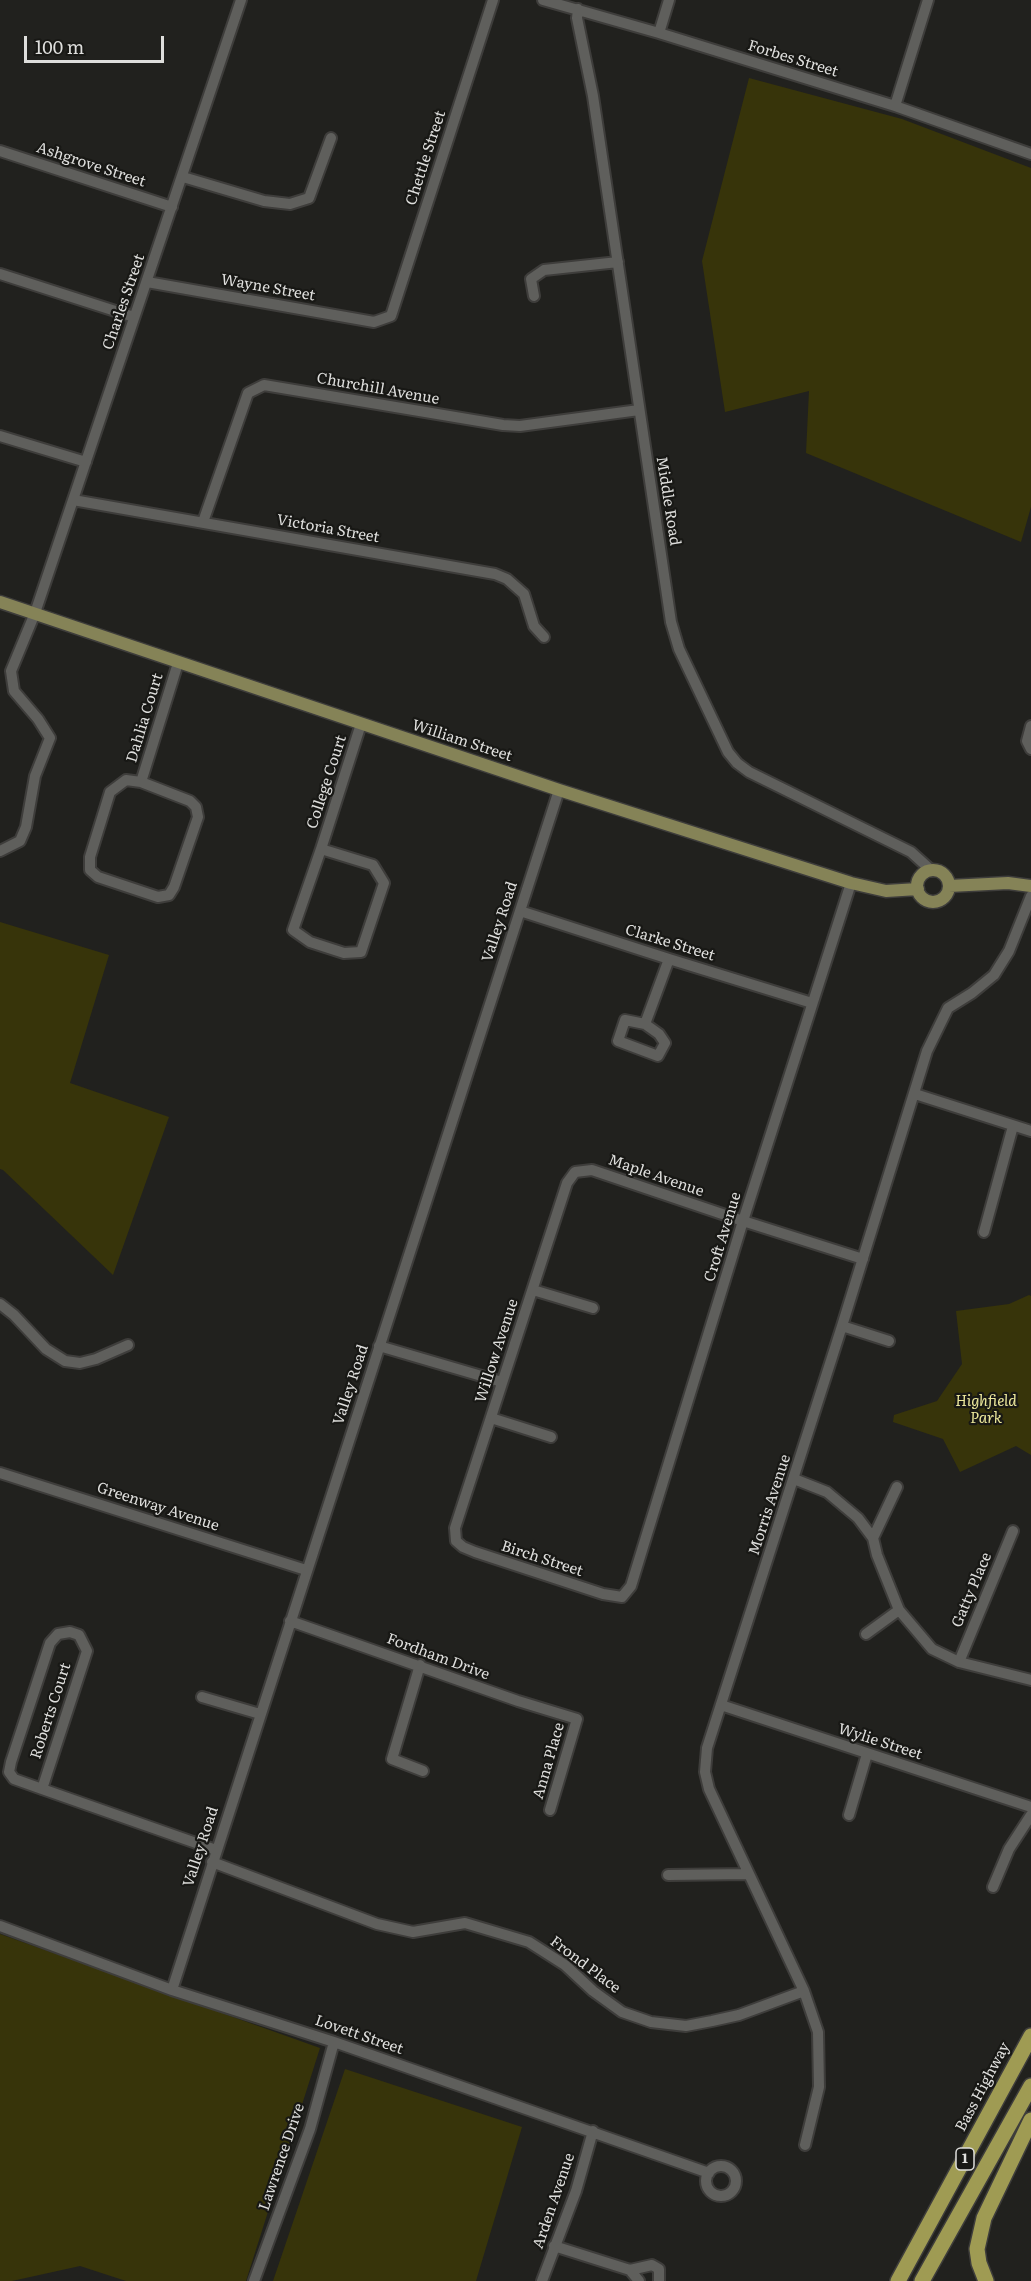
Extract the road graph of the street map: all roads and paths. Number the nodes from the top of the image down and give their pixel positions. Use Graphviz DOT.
graph roads {
  1 [pos="241,0"];
  2 [pos="493,0"];
  3 [pos="543,0"];
  4 [pos="669,0"];
  5 [pos="928,0"];
  6 [pos="578,9"];
  7 [pos="660,33"];
  8 [pos="895,106"];
  9 [pos="331,138"];
  10 [pos="0,151"];
  11 [pos="1031,154"];
  12 [pos="183,177"];
  13 [pos="172,207"];
  14 [pos="618,262"];
  15 [pos="0,274"];
  16 [pos="147,282"];
  17 [pos="534,296"];
  18 [pos="134,317"];
  19 [pos="383,321"];
  20 [pos="639,411"];
  21 [pos="0,436"];
  22 [pos="86,462"];
  23 [pos="73,500"];
  24 [pos="203,522"];
  25 [pos="0,602"];
  26 [pos="35,613"];
  27 [pos="544,637"];
  28 [pos="177,663"];
  29 [pos="361,724"];
  30 [pos="1031,726"];
  31 [pos="1031,749"];
  32 [pos="141,782"];
  33 [pos="559,790"];
  34 [pos="321,849"];
  35 [pos="0,851"];
  36 [pos="932,871"];
  37 [pos="851,883"];
  38 [pos="949,886"];
  39 [pos="1031,886"];
  40 [pos="918,889"];
  41 [pos="1031,896"];
  42 [pos="520,911"];
  43 [pos="669,959"];
  44 [pos="813,1003"];
  45 [pos="645,1024"];
  46 [pos="915,1094"];
  47 [pos="1013,1126"];
  48 [pos="1031,1131"];
  49 [pos="575,1172"];
  50 [pos="743,1221"];
  51 [pos="984,1232"];
  52 [pos="863,1259"];
  53 [pos="533,1290"];
  54 [pos="0,1304"];
  55 [pos="592,1308"];
  56 [pos="842,1326"];
  57 [pos="889,1341"];
  58 [pos="128,1344"];
  59 [pos="379,1346"];
  60 [pos="502,1382"];
  61 [pos="490,1418"];
  62 [pos="550,1437"];
  63 [pos="0,1473"];
  64 [pos="794,1479"];
  65 [pos="897,1487"];
  66 [pos="1013,1531"];
  67 [pos="873,1538"];
  68 [pos="456,1541"];
  69 [pos="306,1570"];
  70 [pos="622,1597"];
  71 [pos="898,1610"];
  72 [pos="290,1621"];
  73 [pos="866,1634"];
  74 [pos="959,1662"];
  75 [pos="420,1665"];
  76 [pos="1031,1680"];
  77 [pos="202,1697"];
  78 [pos="721,1705"];
  79 [pos="260,1714"];
  80 [pos="577,1719"];
  81 [pos="867,1754"];
  82 [pos="423,1771"];
  83 [pos="42,1789"];
  84 [pos="1031,1807"];
  85 [pos="550,1810"];
  86 [pos="849,1815"];
  87 [pos="1031,1815"];
  88 [pos="216,1850"];
  89 [pos="212,1862"];
  90 [pos="749,1874"];
  91 [pos="668,1875"];
  92 [pos="993,1887"];
  93 [pos="0,1926"];
  94 [pos="172,1990"];
  95 [pos="804,1991"];
  96 [pos="1031,2036"];
  97 [pos="334,2042"];
  98 [pos="1031,2086"];
  99 [pos="1031,2120"];
  100 [pos="592,2131"];
  101 [pos="805,2145"];
  102 [pos="709,2173"];
  103 [pos="554,2246"];
  104 [pos="630,2270"];
  105 [pos="254,2281"];
  106 [pos="542,2281"];
  107 [pos="639,2281"];
  108 [pos="659,2281"];
  109 [pos="898,2281"];
  110 [pos="922,2281"];
  111 [pos="986,2281"];
  1 -- 12 [label="street, Charles Street"];
  2 -- 19 [label="street, Chettle Street"];
  3 -- 6 [label="street, Forbes Street"];
  4 -- 7 [label="street"];
  5 -- 8 [label="street"];
  6 -- 7 [label="street, Forbes Street"];
  6 -- 14 [label="street, Middle Road"];
  7 -- 8 [label="street, Forbes Street"];
  8 -- 11 [label="street, Forbes Street"];
  9 -- 12 [label="street"];
  10 -- 13 [label="street, Ashgrove Street"];
  12 -- 13 [label="street, Charles Street"];
  13 -- 16 [label="street, Charles Street"];
  14 -- 17 [label="street"];
  14 -- 20 [label="street, Middle Road"];
  15 -- 18 [label="street"];
  16 -- 18 [label="street, Charles Street"];
  16 -- 19 [label="street, Wayne Street"];
  18 -- 22 [label="street, Charles Street"];
  20 -- 24 [label="street, Churchill Avenue"];
  20 -- 36 [label="street, Middle Road"];
  21 -- 22 [label="street"];
  22 -- 23 [label="street, Charles Street"];
  23 -- 24 [label="street, Victoria Street"];
  23 -- 26 [label="street, Charles Street"];
  24 -- 27 [label="street, Victoria Street"];
  25 -- 26 [label="main road, William Street"];
  26 -- 28 [label="main road, William Street"];
  26 -- 35 [label="street, Charles Street"];
  28 -- 29 [label="main road, William Street"];
  28 -- 32 [label="street, Dahlia Court"];
  29 -- 33 [label="main road, William Street"];
  29 -- 34 [label="street, College Court"];
  30 -- 31 [label="street"];
  32 -- 32 [label="street, Dahlia Court"];
  33 -- 37 [label="main road, William Street"];
  33 -- 42 [label="street, Valley Road"];
  34 -- 34 [label="street, College Court"];
  36 -- 38 [label="main road"];
  36 -- 40 [label="main road"];
  37 -- 40 [label="main road, William Street"];
  37 -- 44 [label="street, Croft Avenue"];
  38 -- 39 [label="main road"];
  38 -- 40 [label="main road"];
  41 -- 46 [label="street, Morris Avenue"];
  42 -- 43 [label="street, Clarke Street"];
  42 -- 59 [label="street, Valley Road"];
  43 -- 44 [label="street, Clarke Street"];
  43 -- 45 [label="street"];
  44 -- 50 [label="street, Croft Avenue"];
  46 -- 47 [label="street"];
  46 -- 52 [label="street, Morris Avenue"];
  47 -- 48 [label="street"];
  47 -- 51 [label="street"];
  49 -- 50 [label="street, Maple Avenue"];
  49 -- 53 [label="street, Willow Avenue"];
  50 -- 52 [label="street, Maple Avenue"];
  50 -- 70 [label="street, Croft Avenue"];
  52 -- 56 [label="street, Morris Avenue"];
  53 -- 55 [label="street"];
  53 -- 60 [label="street, Willow Avenue"];
  54 -- 58 [label="street"];
  56 -- 57 [label="street"];
  56 -- 64 [label="street, Morris Avenue"];
  59 -- 60 [label="street"];
  59 -- 69 [label="street, Valley Road"];
  60 -- 61 [label="street, Willow Avenue"];
  61 -- 62 [label="street"];
  61 -- 68 [label="street, Willow Avenue"];
  63 -- 69 [label="street, Greenway Avenue"];
  64 -- 67 [label="street"];
  64 -- 78 [label="street, Morris Avenue"];
  65 -- 67 [label="street"];
  66 -- 74 [label="street, Gatty Place"];
  67 -- 71 [label="street"];
  68 -- 70 [label="street, Birch Street"];
  69 -- 72 [label="street, Valley Road"];
  71 -- 73 [label="street"];
  71 -- 74 [label="street"];
  72 -- 75 [label="street, Fordham Drive"];
  72 -- 79 [label="street, Valley Road"];
  74 -- 76 [label="street"];
  75 -- 80 [label="street, Fordham Drive"];
  75 -- 82 [label="street"];
  77 -- 79 [label="street"];
  78 -- 81 [label="street, Wylie Street"];
  78 -- 90 [label="street, Morris Avenue"];
  79 -- 88 [label="street, Valley Road"];
  80 -- 85 [label="street, Anna Place"];
  81 -- 84 [label="street, Wylie Street"];
  81 -- 86 [label="street"];
  83 -- 83 [label="street, Roberts Court"];
  83 -- 88 [label="street, Roberts Court"];
  87 -- 92 [label="street"];
  88 -- 89 [label="street, Valley Road"];
  89 -- 94 [label="street, Valley Road"];
  89 -- 95 [label="street, Frond Place"];
  90 -- 91 [label="street"];
  90 -- 95 [label="street, Morris Avenue"];
  93 -- 94 [label="street, Lovett Street"];
  94 -- 97 [label="street, Lovett Street"];
  95 -- 101 [label="street, Morris Avenue"];
  96 -- 109 [label="highway, Bass Highway / 1"];
  97 -- 100 [label="street, Lovett Street"];
  97 -- 105 [label="street, Lawrence Drive"];
  98 -- 110 [label="highway, 1"];
  99 -- 111 [label="highway"];
  100 -- 102 [label="street, Lovett Street"];
  100 -- 103 [label="street, Arden Avenue"];
  103 -- 104 [label="street"];
  103 -- 106 [label="street, Arden Avenue"];
  104 -- 107 [label="street"];
  104 -- 108 [label="street"];
}
